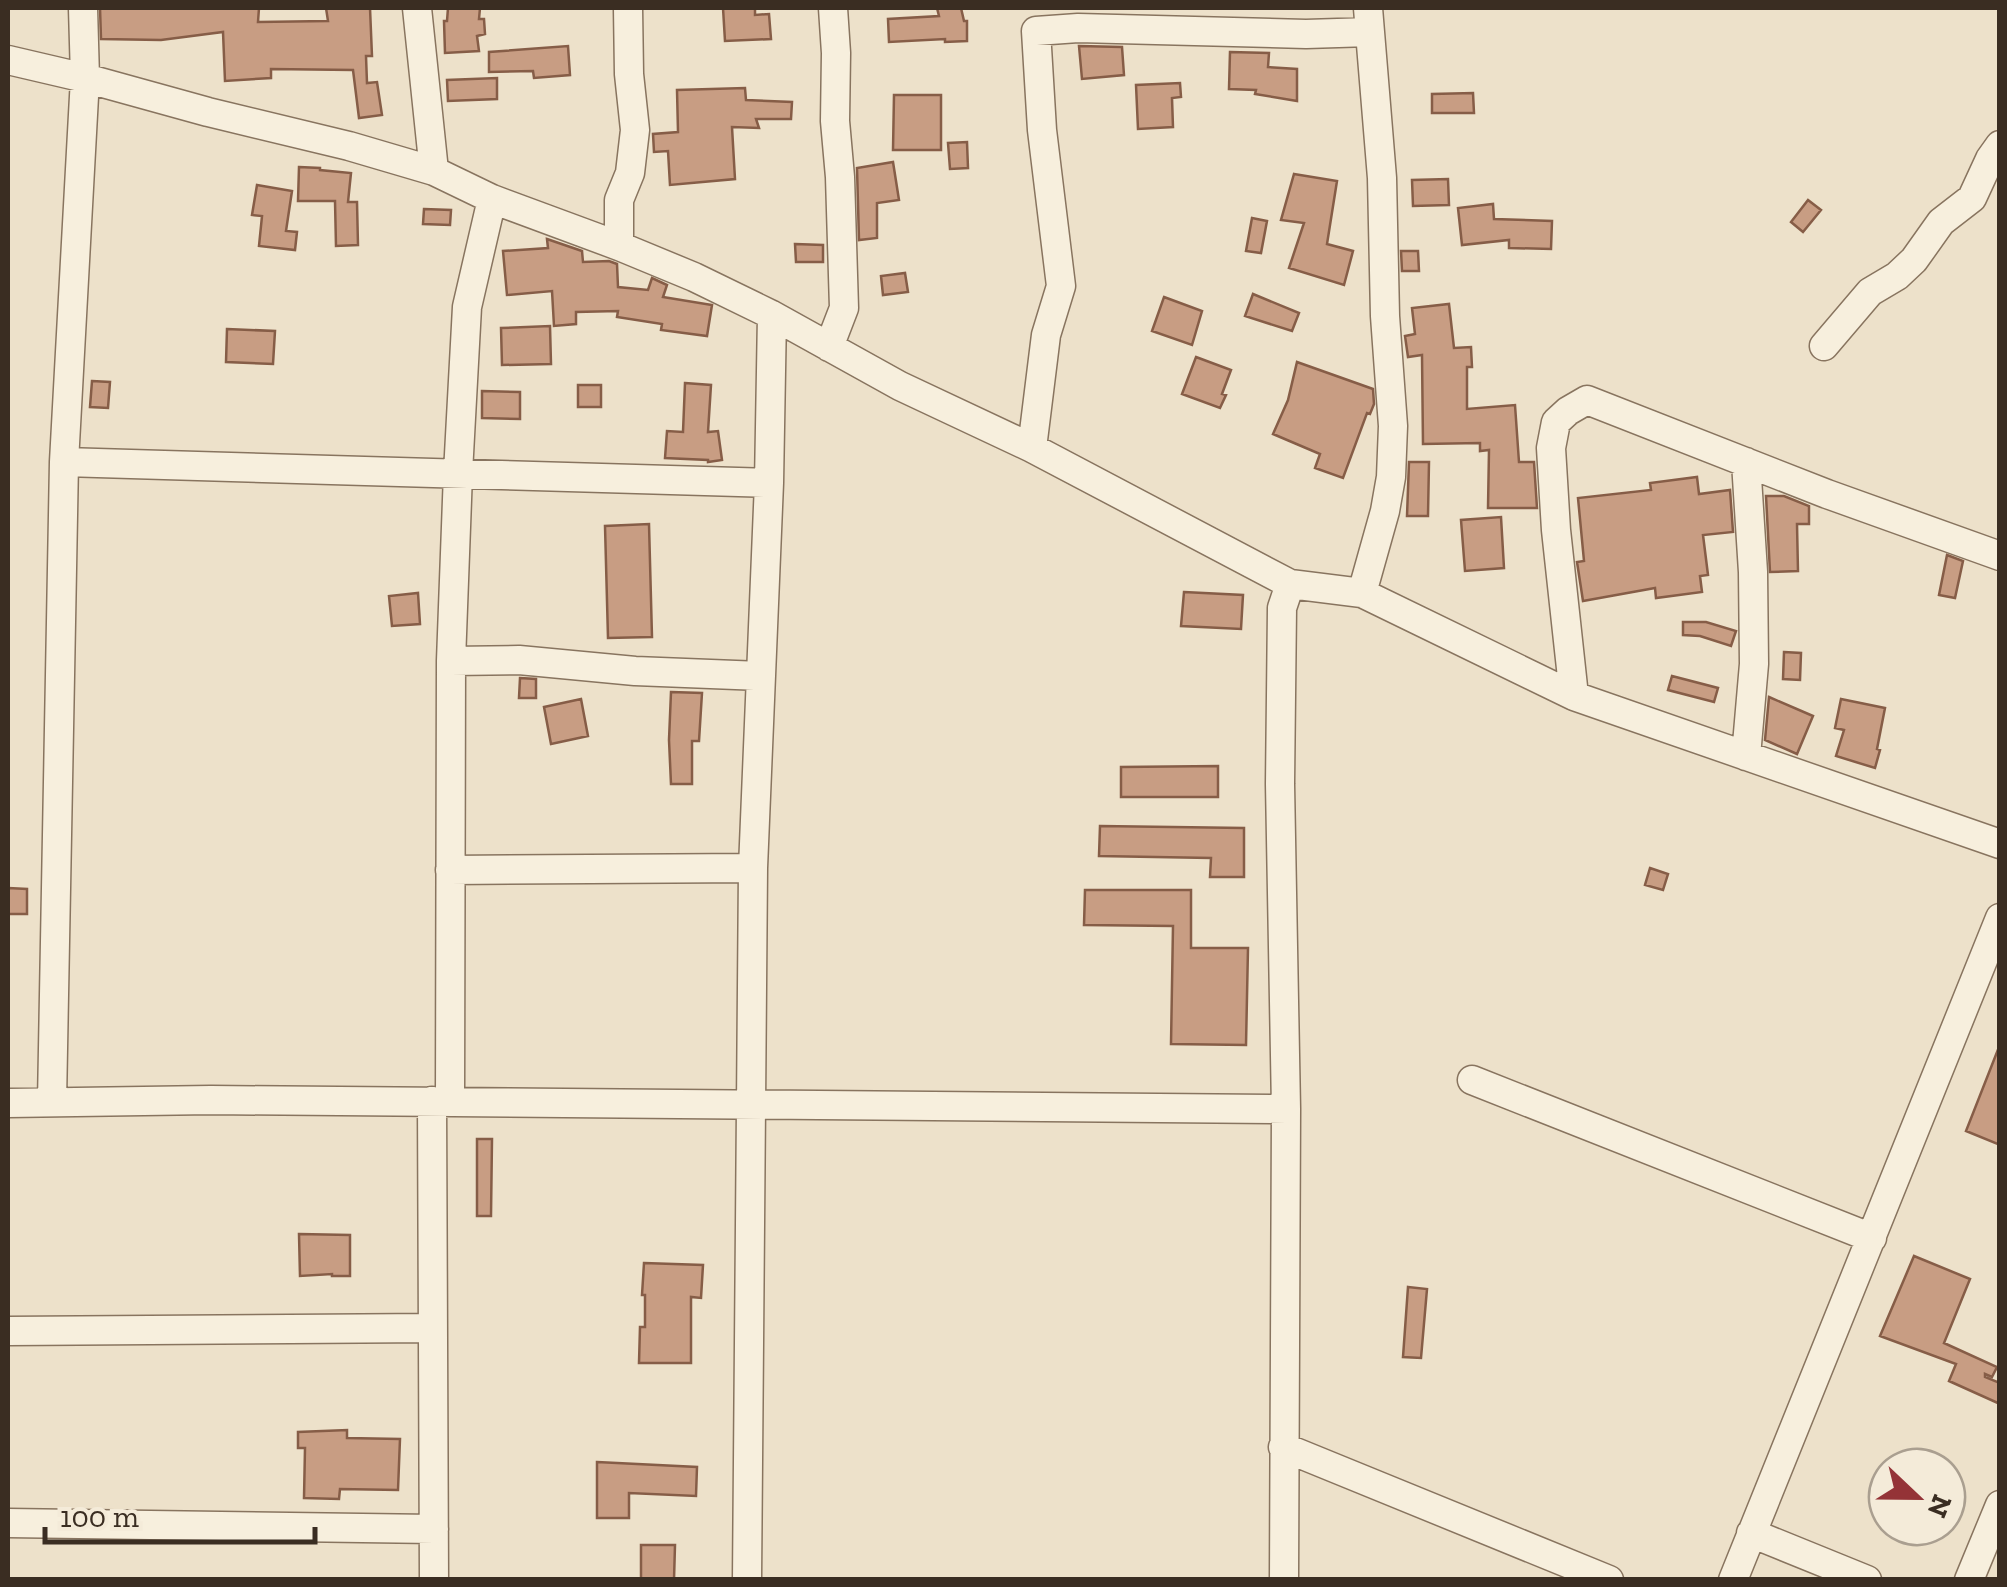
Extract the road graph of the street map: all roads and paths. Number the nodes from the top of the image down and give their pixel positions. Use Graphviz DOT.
graph roads {
  1 [pos="83,8"];
  2 [pos="417,8"];
  3 [pos="628,8"];
  4 [pos="833,8"];
  5 [pos="1369,20"];
  6 [pos="8,60"];
  7 [pos="85,78"];
  8 [pos="2000,145"];
  9 [pos="434,170"];
  10 [pos="492,199"];
  11 [pos="619,246"];
  12 [pos="772,315"];
  13 [pos="1824,346"];
  14 [pos="829,347"];
  15 [pos="1032,448"];
  16 [pos="64,462"];
  17 [pos="1746,462"];
  18 [pos="458,474"];
  19 [pos="769,483"];
  20 [pos="2000,556"];
  21 [pos="1290,584"];
  22 [pos="1362,593"];
  23 [pos="451,660"];
  24 [pos="761,676"];
  25 [pos="1574,696"];
  26 [pos="1746,756"];
  27 [pos="2000,844"];
  28 [pos="753,868"];
  29 [pos="450,870"];
  30 [pos="2000,918"];
  31 [pos="1472,1080"];
  32 [pos="441,1101"];
  33 [pos="52,1102"];
  34 [pos="8,1103"];
  35 [pos="750,1104"];
  36 [pos="1286,1109"];
  37 [pos="1872,1238"];
  38 [pos="433,1328"];
  39 [pos="8,1331"];
  40 [pos="1283,1447"];
  41 [pos="2000,1505"];
  42 [pos="8,1523"];
  43 [pos="434,1529"];
  44 [pos="1751,1533"];
  45 [pos="434,1580"];
  46 [pos="747,1580"];
  47 [pos="1284,1580"];
  48 [pos="1609,1580"];
  49 [pos="1733,1580"];
  50 [pos="1867,1580"];
  51 [pos="1970,1580"];
  1 -- 7 [label="street"];
  2 -- 9 [label="street"];
  3 -- 11 [label="street"];
  4 -- 14 [label="street"];
  5 -- 15 [label="street"];
  5 -- 22 [label="street"];
  6 -- 7 [label="street"];
  7 -- 9 [label="street"];
  7 -- 16 [label="street"];
  8 -- 13 [label="street"];
  9 -- 10 [label="street"];
  10 -- 11 [label="street"];
  10 -- 18 [label="street"];
  11 -- 12 [label="street"];
  12 -- 14 [label="street"];
  12 -- 19 [label="street"];
  14 -- 15 [label="street"];
  15 -- 21 [label="street"];
  16 -- 18 [label="street"];
  16 -- 33 [label="street"];
  17 -- 20 [label="street"];
  17 -- 25 [label="street"];
  17 -- 26 [label="street"];
  18 -- 19 [label="street"];
  18 -- 23 [label="street"];
  19 -- 24 [label="street"];
  21 -- 22 [label="street"];
  21 -- 36 [label="street"];
  22 -- 25 [label="street"];
  23 -- 24 [label="street"];
  23 -- 29 [label="street"];
  24 -- 28 [label="street"];
  25 -- 26 [label="street"];
  26 -- 27 [label="street"];
  28 -- 29 [label="street"];
  28 -- 35 [label="street"];
  29 -- 32 [label="street"];
  30 -- 37 [label="street"];
  31 -- 37 [label="street"];
  32 -- 33 [label="street"];
  32 -- 35 [label="street"];
  32 -- 38 [label="street"];
  33 -- 34 [label="street"];
  35 -- 36 [label="street"];
  35 -- 46 [label="street"];
  36 -- 40 [label="street"];
  37 -- 44 [label="street"];
  38 -- 39 [label="street"];
  38 -- 43 [label="street"];
  40 -- 47 [label="street"];
  40 -- 48 [label="street"];
  41 -- 51 [label="street"];
  42 -- 43 [label="street"];
  43 -- 45 [label="street"];
  44 -- 49 [label="street"];
  44 -- 50 [label="street"];
}
